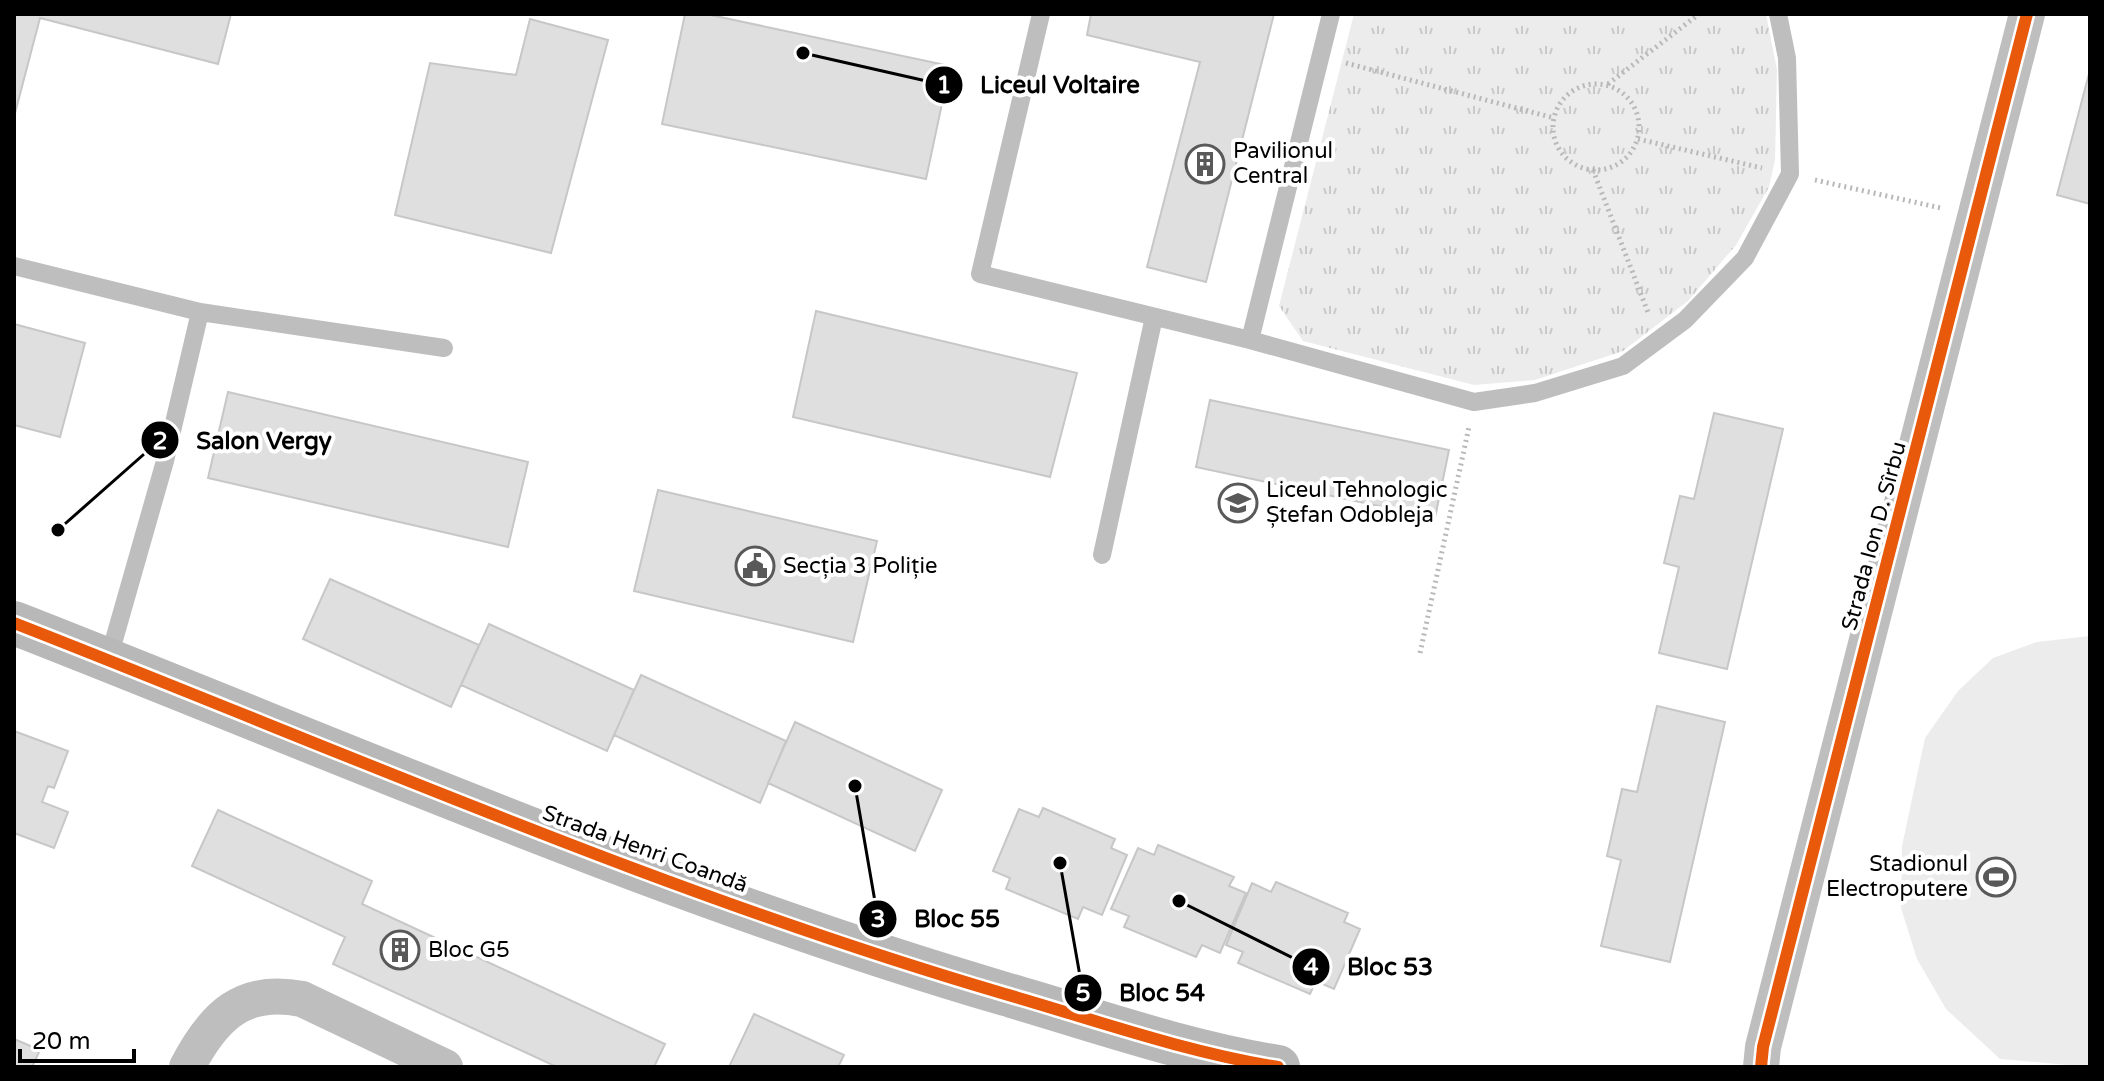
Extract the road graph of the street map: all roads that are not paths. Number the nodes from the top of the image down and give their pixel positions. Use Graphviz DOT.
graph roads {
  1 [pos="1041,14"];
  2 [pos="1331,14"];
  3 [pos="1778,14"];
  4 [pos="2027,14"];
  5 [pos="14,266"];
  6 [pos="200,312"];
  7 [pos="1154,317"];
  8 [pos="1250,340"];
  9 [pos="444,348"];
  10 [pos="1102,555"];
  11 [pos="14,623"];
  12 [pos="108,661"];
  13 [pos="187,1067"];
  14 [pos="445,1067"];
  15 [pos="1278,1067"];
  16 [pos="1761,1067"];
  1 -- 7 [label="lane"];
  2 -- 8 [label="lane"];
  3 -- 8 [label="lane"];
  4 -- 16 [label="street, Strada Ion D. Sîrbu"];
  5 -- 6 [label="lane"];
  6 -- 9 [label="lane"];
  6 -- 12 [label="lane"];
  7 -- 8 [label="lane"];
  7 -- 10 [label="lane"];
  11 -- 12 [label="street, Strada Henri Coandă"];
  12 -- 15 [label="street, Strada Henri Coandă"];
  13 -- 14 [label="street"];
}
